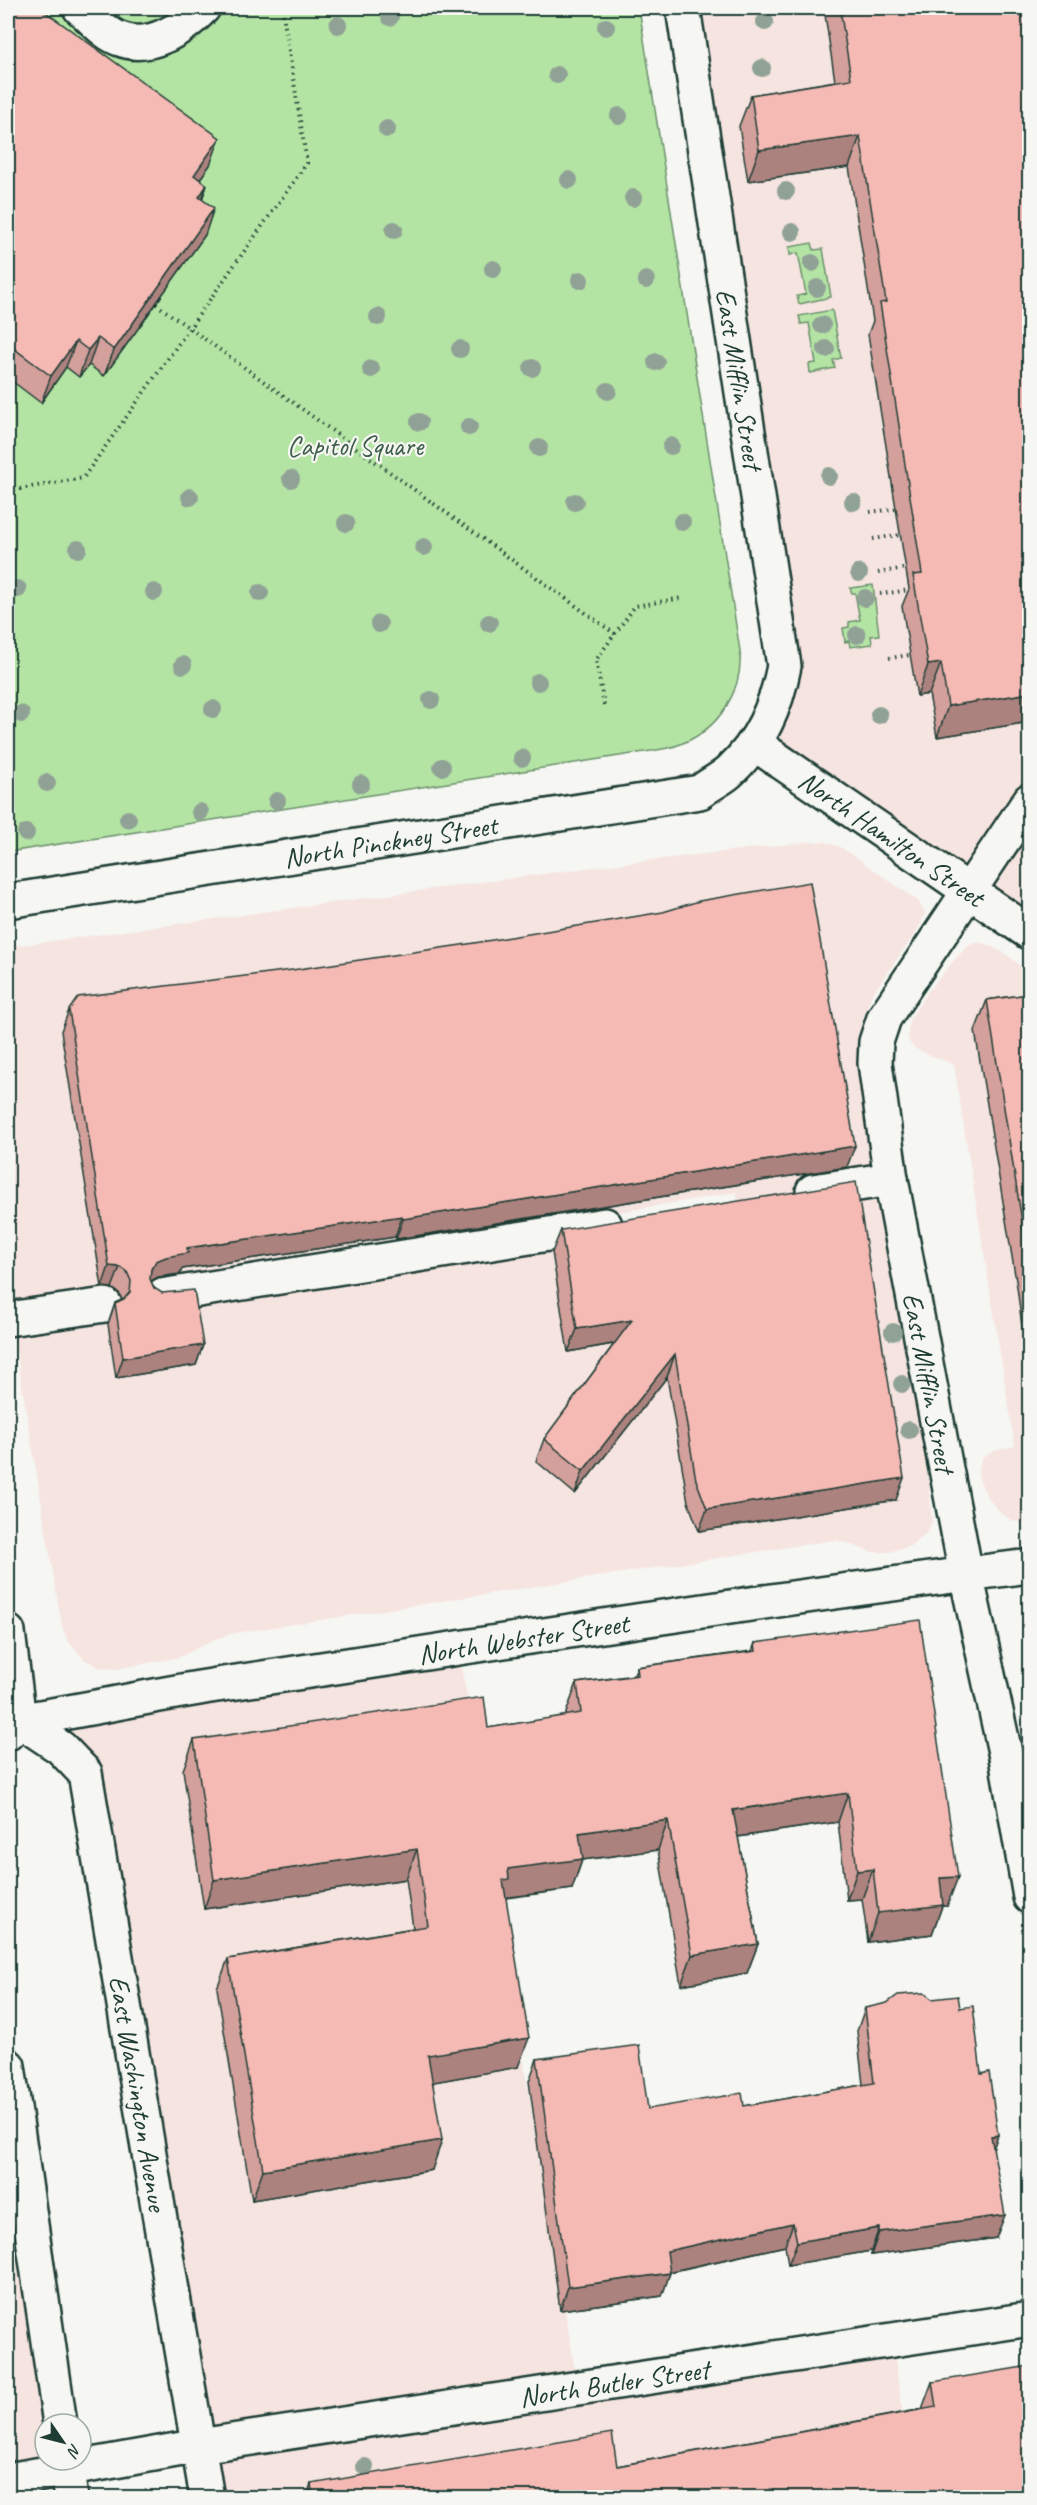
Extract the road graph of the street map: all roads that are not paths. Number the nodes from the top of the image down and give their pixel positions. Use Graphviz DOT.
graph roads {
  1 [pos="80,8"];
  2 [pos="203,8"];
  3 [pos="683,8"];
  4 [pos="755,744"];
  5 [pos="1029,800"];
  6 [pos="968,891"];
  7 [pos="8,901"];
  8 [pos="1029,933"];
  9 [pos="891,1179"];
  10 [pos="782,1196"];
  11 [pos="631,1221"];
  12 [pos="161,1296"];
  13 [pos="105,1305"];
  14 [pos="8,1319"];
  15 [pos="1029,1566"];
  16 [pos="966,1574"];
  17 [pos="8,1632"];
  18 [pos="11,1725"];
  19 [pos="1029,1897"];
  20 [pos="8,2066"];
  21 [pos="1029,2319"];
  22 [pos="58,2412"];
  23 [pos="199,2446"];
  24 [pos="67,2476"];
  25 [pos="8,2480"];
  26 [pos="207,2498"];
  1 -- 2 [label="street"];
  3 -- 4 [label="street, East Mifflin Street"];
  4 -- 6 [label="street, North Hamilton Street"];
  4 -- 7 [label="street, North Pinckney Street"];
  5 -- 6 [label="street"];
  6 -- 8 [label="street, North Hamilton Street"];
  6 -- 9 [label="street, East Mifflin Street"];
  9 -- 10 [label="street"];
  9 -- 16 [label="street, East Mifflin Street"];
  11 -- 12 [label="street"];
  13 -- 14 [label="street"];
  15 -- 16 [label="street, North Webster Street"];
  16 -- 18 [label="street, North Webster Street"];
  16 -- 19 [label="street, East Mifflin Street"];
  17 -- 18 [label="street"];
  18 -- 23 [label="street, East Washington Avenue"];
  20 -- 22 [label="street"];
  21 -- 23 [label="street, North Butler Street"];
  23 -- 24 [label="street, North Butler Street"];
  23 -- 26 [label="street, East Washington Avenue"];
  24 -- 25 [label="street, North Butler Street"];
}
